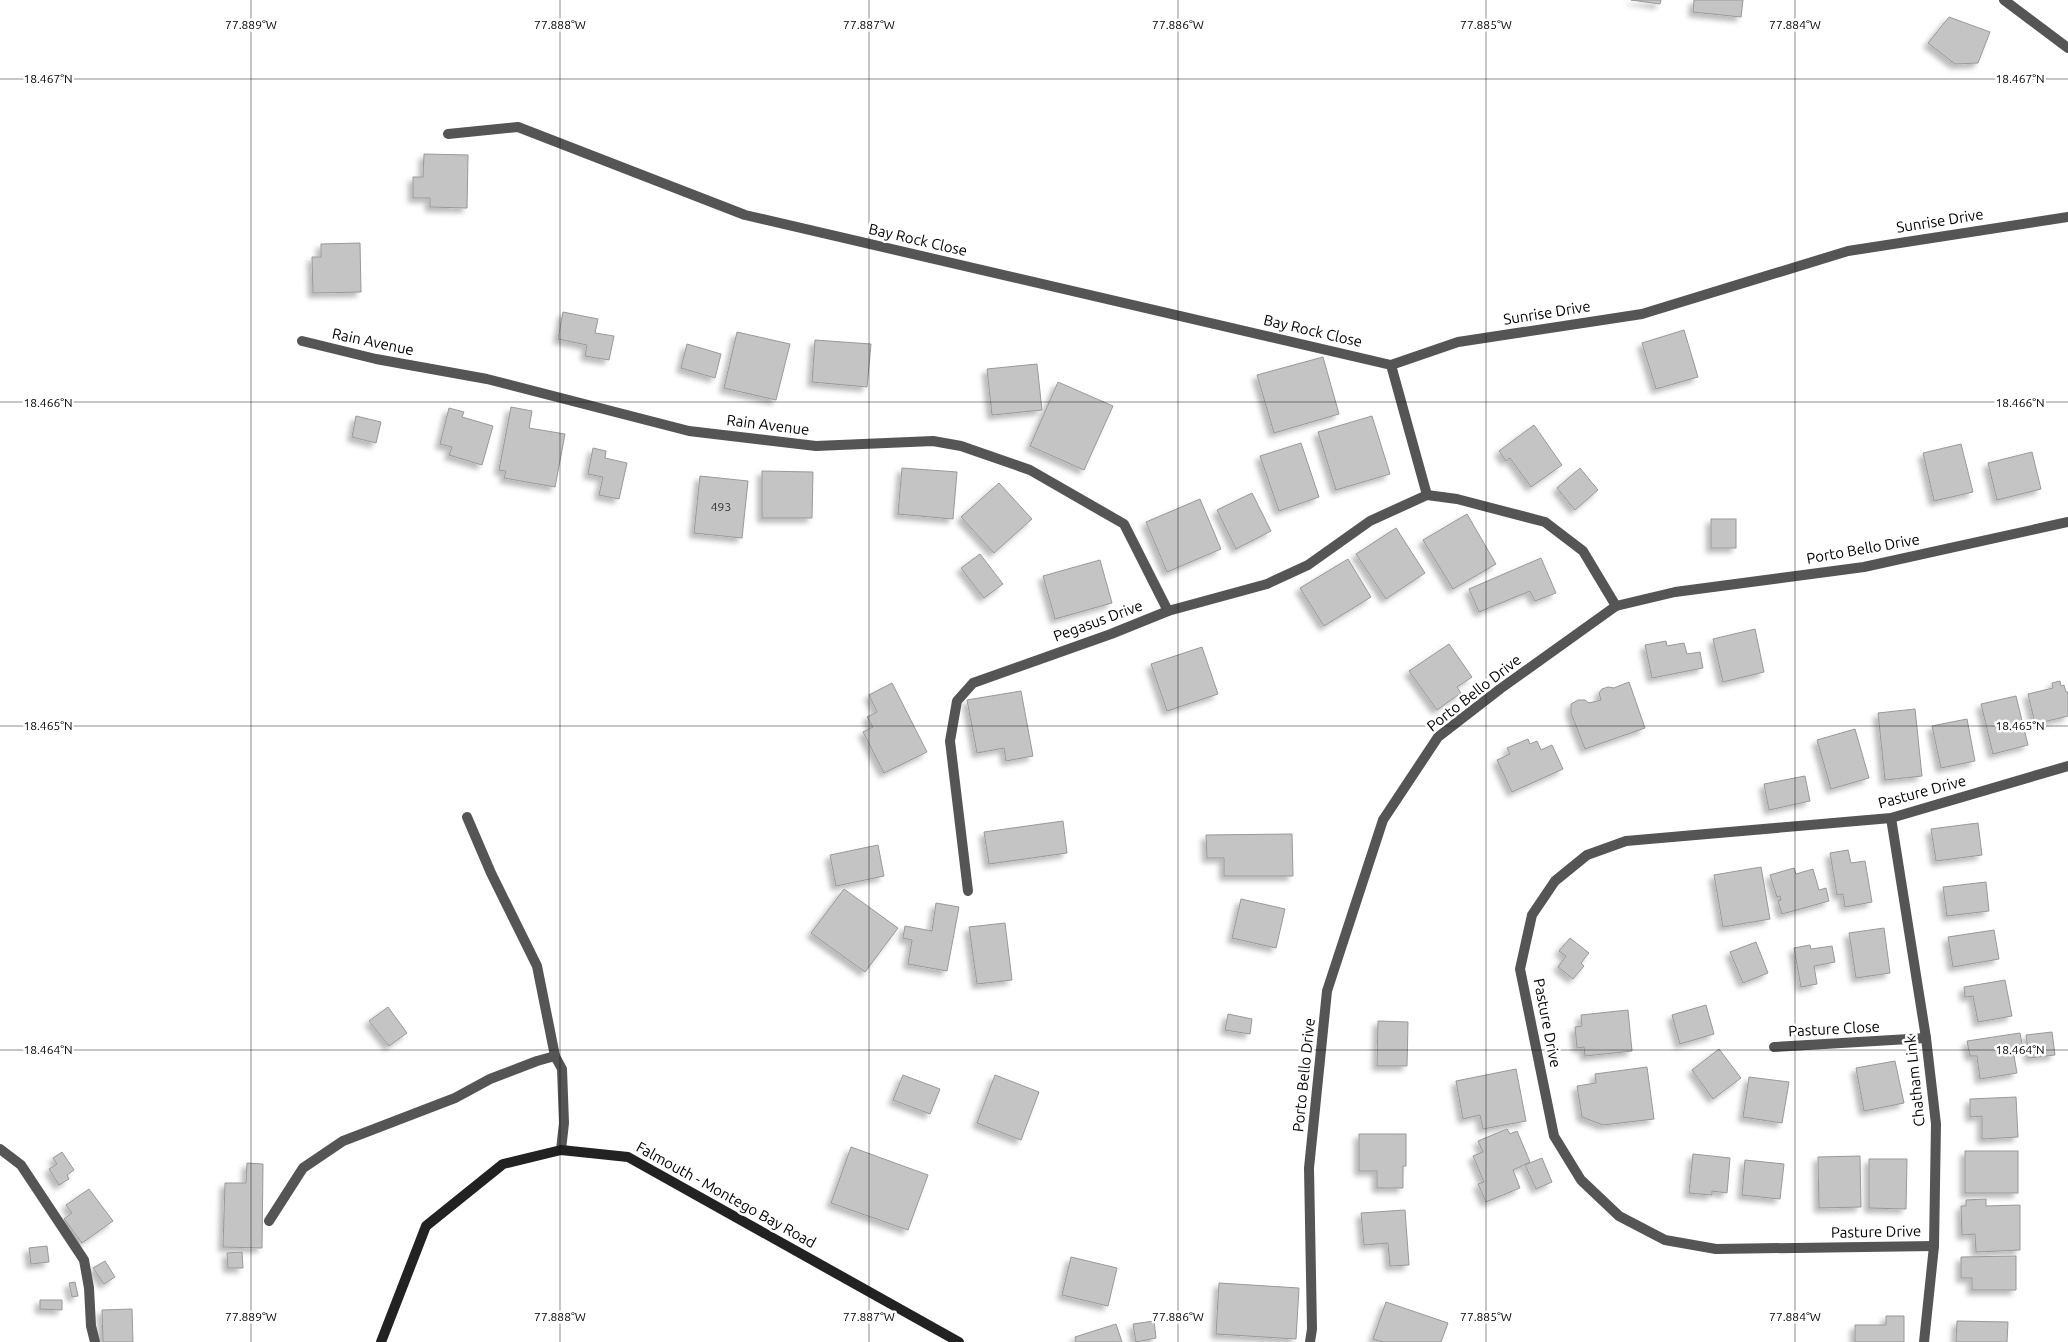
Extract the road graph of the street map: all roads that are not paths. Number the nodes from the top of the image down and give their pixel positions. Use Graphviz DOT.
graph roads {
  1 [pos="2010,1"];
  2 [pos="2068,48"];
  3 [pos="448,134"];
  4 [pos="2068,217"];
  5 [pos="302,341"];
  6 [pos="1391,365"];
  7 [pos="1427,495"];
  8 [pos="2068,522"];
  9 [pos="1616,606"];
  10 [pos="1168,611"];
  11 [pos="2068,766"];
  12 [pos="467,817"];
  13 [pos="1891,818"];
  14 [pos="968,892"];
  15 [pos="1926,1038"];
  16 [pos="1774,1047"];
  17 [pos="555,1056"];
  18 [pos="0,1149"];
  19 [pos="561,1150"];
  20 [pos="269,1221"];
  21 [pos="1934,1246"];
  22 [pos="95,1342"];
  23 [pos="381,1342"];
  24 [pos="959,1342"];
  25 [pos="1310,1342"];
  26 [pos="1924,1342"];
  1 -- 2 [label="street"];
  3 -- 6 [label="street, Bay Rock Close"];
  4 -- 6 [label="street, Sunrise Drive"];
  5 -- 10 [label="street, Rain Avenue"];
  6 -- 7 [label="street"];
  7 -- 9 [label="street"];
  7 -- 10 [label="street, Pegasus Drive"];
  8 -- 9 [label="street, Porto Bello Drive"];
  9 -- 25 [label="street, Porto Bello Drive"];
  10 -- 14 [label="street, Pegasus Drive"];
  11 -- 13 [label="street, Pasture Drive"];
  12 -- 17 [label="street"];
  13 -- 15 [label="street, Chatham Link"];
  13 -- 21 [label="street, Pasture Drive"];
  15 -- 16 [label="street, Pasture Close"];
  15 -- 21 [label="street, Chatham Link"];
  17 -- 19 [label="street"];
  17 -- 20 [label="street"];
  18 -- 22 [label="street"];
  19 -- 23 [label="main road, Falmouth - Montego Bay Road"];
  19 -- 24 [label="main road, Falmouth - Montego Bay Road"];
  21 -- 26 [label="street, Chatham Link"];
}
